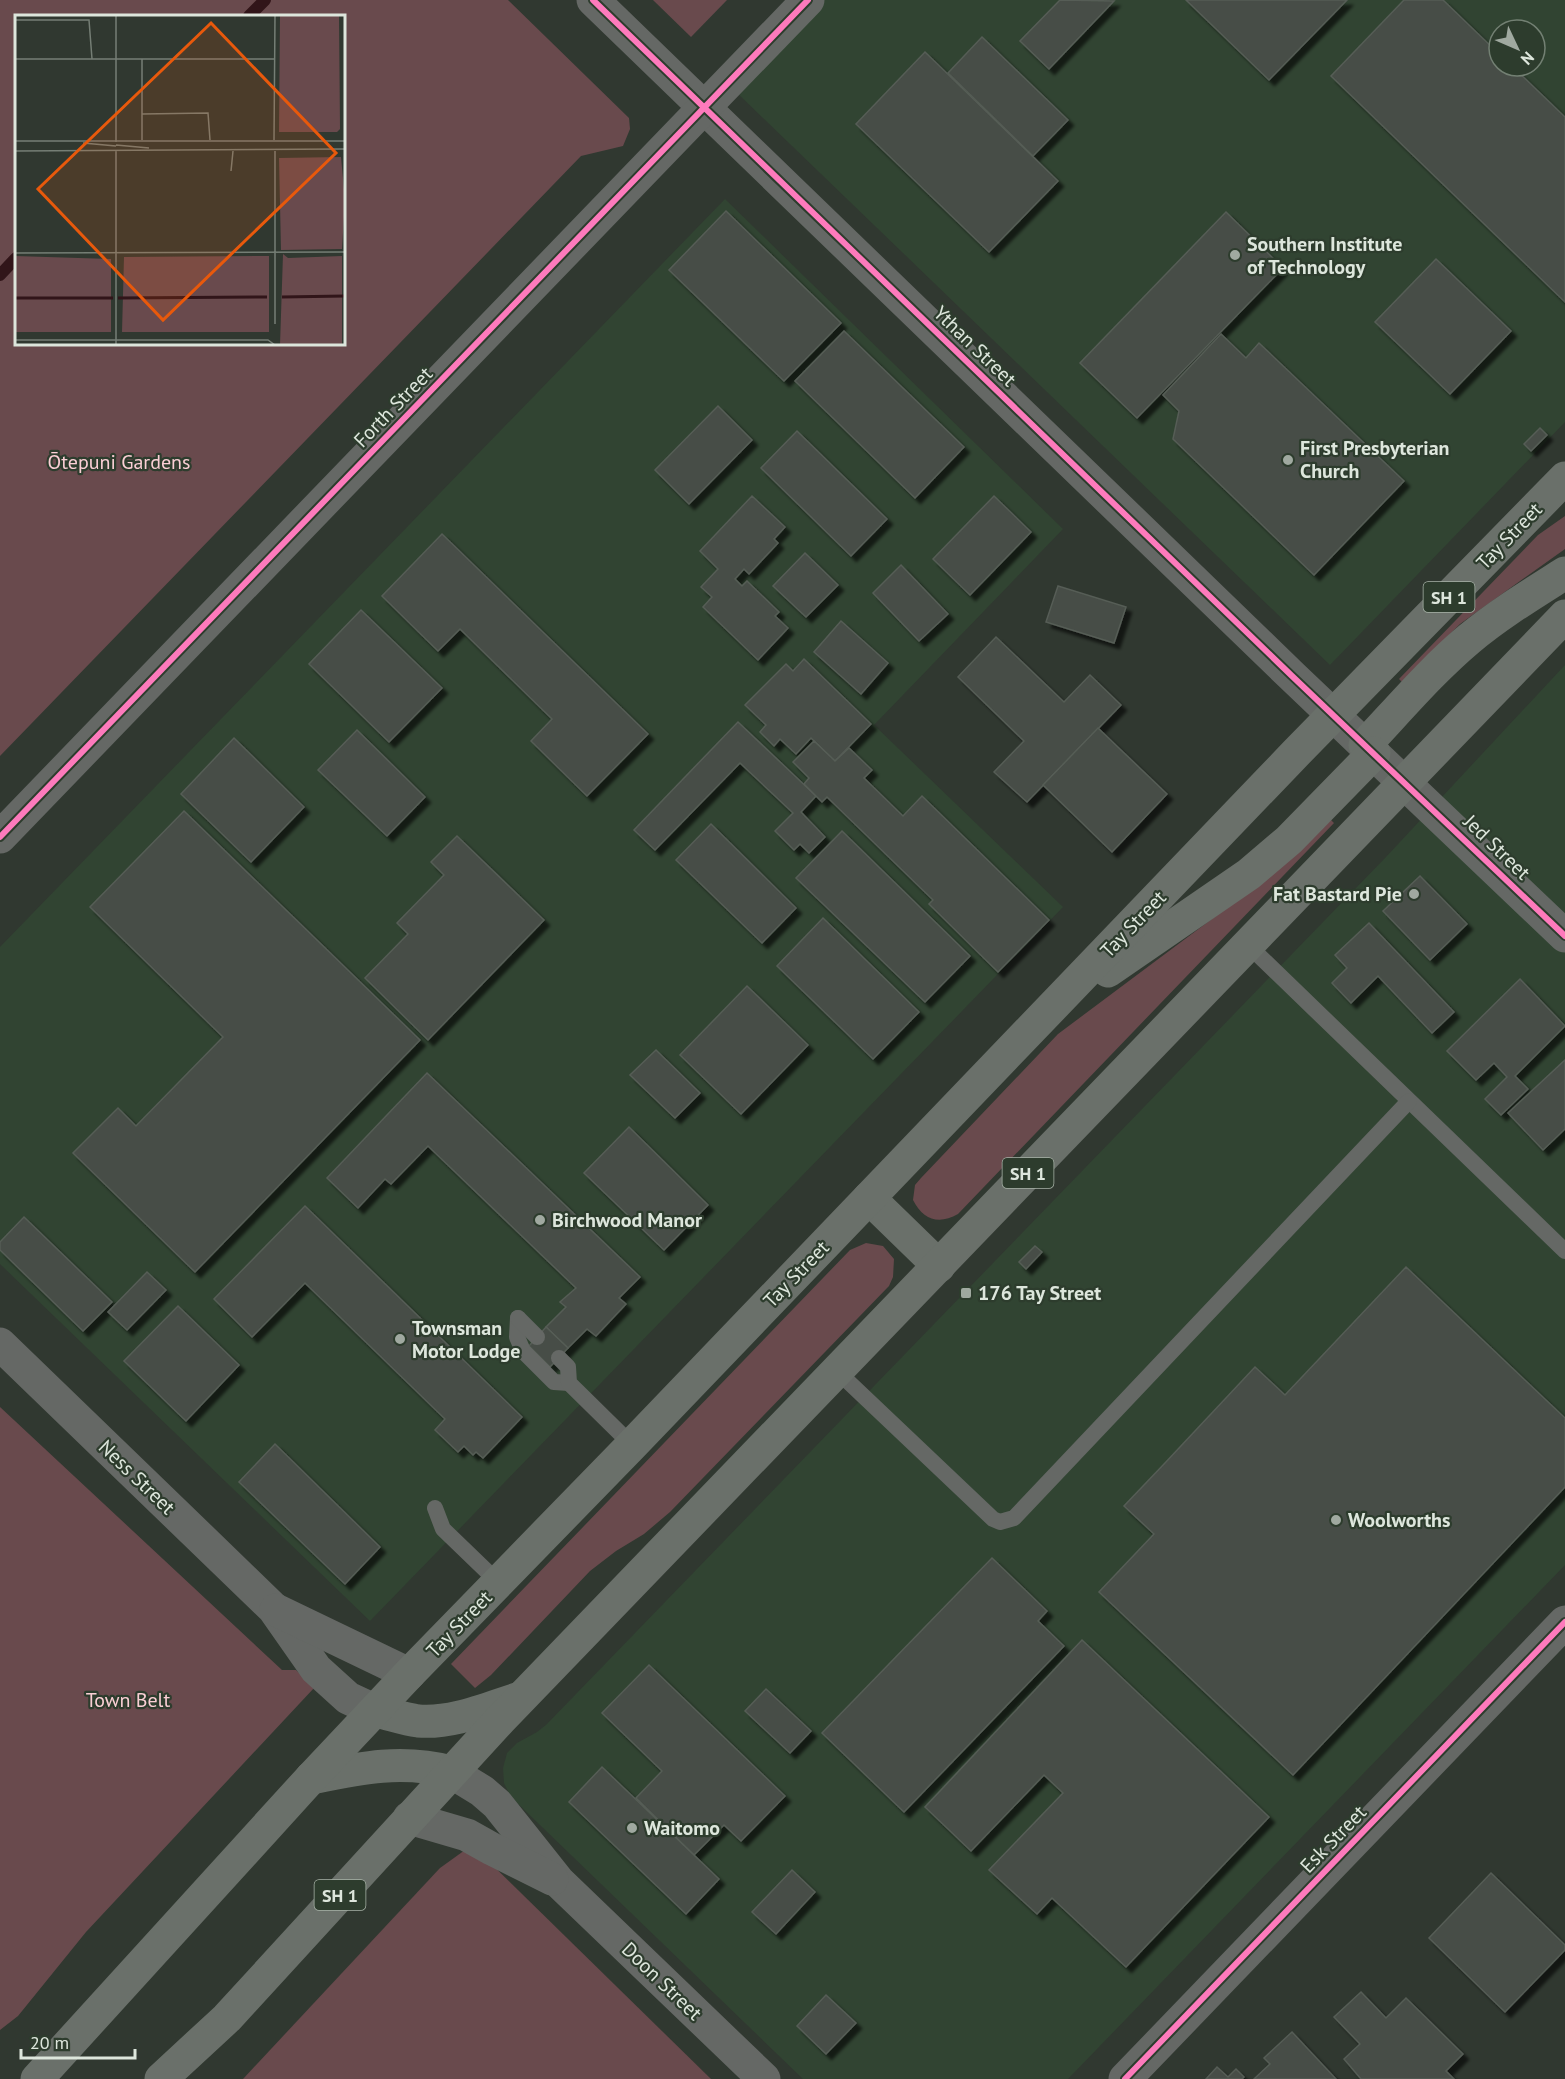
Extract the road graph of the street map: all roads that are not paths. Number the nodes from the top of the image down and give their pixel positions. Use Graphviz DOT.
graph roads {
  1 [pos="593,0"];
  2 [pos="808,0"];
  3 [pos="705,107"];
  4 [pos="1565,478"];
  5 [pos="1565,573"];
  6 [pos="1565,616"];
  7 [pos="1334,715"];
  8 [pos="1370,749"];
  9 [pos="1406,783"];
  10 [pos="0,837"];
  11 [pos="1565,936"];
  12 [pos="1248,945"];
  13 [pos="1028,1034"];
  14 [pos="1409,1101"];
  15 [pos="869,1198"];
  16 [pos="1565,1251"];
  17 [pos="939,1266"];
  18 [pos="537,1337"];
  19 [pos="0,1344"];
  20 [pos="559,1358"];
  21 [pos="837,1371"];
  22 [pos="569,1383"];
  23 [pos="632,1445"];
  24 [pos="435,1508"];
  25 [pos="499,1583"];
  26 [pos="274,1609"];
  27 [pos="1565,1622"];
  28 [pos="409,1674"];
  29 [pos="522,1697"];
  30 [pos="376,1711"];
  31 [pos="451,1772"];
  32 [pos="311,1778"];
  33 [pos="409,1818"];
  34 [pos="559,1882"];
  35 [pos="37,2079"];
  36 [pos="161,2079"];
  37 [pos="764,2079"];
  38 [pos="1125,2079"];
  1 -- 3 [label="street, Ythan Street"];
  2 -- 3 [label="street, Forth Street"];
  3 -- 7 [label="street, Ythan Street"];
  3 -- 10 [label="street, Forth Street"];
  4 -- 7 [label="highway, Tay Street / SH 1"];
  5 -- 8 [label="highway"];
  6 -- 9 [label="highway, SH 1"];
  7 -- 8 [label="street, Ythan Street"];
  7 -- 13 [label="highway, Tay Street / SH 1"];
  8 -- 9 [label="street, Jed Street"];
  8 -- 13 [label="highway"];
  9 -- 11 [label="street, Jed Street"];
  9 -- 12 [label="highway, SH 1"];
  12 -- 14 [label="lane"];
  12 -- 17 [label="highway, SH 1"];
  13 -- 15 [label="highway, Tay Street / SH 1"];
  14 -- 16 [label="lane"];
  14 -- 21 [label="lane"];
  15 -- 17 [label="highway"];
  15 -- 23 [label="highway, Tay Street / SH 1"];
  17 -- 21 [label="highway, SH 1"];
  18 -- 22 [label="lane"];
  19 -- 26 [label="street, Ness Street"];
  20 -- 22 [label="lane"];
  21 -- 29 [label="highway, SH 1"];
  22 -- 23 [label="lane"];
  23 -- 25 [label="highway, Tay Street / SH 1"];
  24 -- 25 [label="lane"];
  25 -- 28 [label="highway, Tay Street / SH 1"];
  26 -- 28 [label="street, Ness Street"];
  26 -- 30 [label="street, Ness Street"];
  27 -- 38 [label="street, Esk Street"];
  28 -- 30 [label="highway, Tay Street / SH 1"];
  29 -- 30 [label="highway"];
  29 -- 31 [label="highway, SH 1"];
  30 -- 32 [label="highway, Tay Street / SH 1"];
  31 -- 32 [label="highway"];
  31 -- 33 [label="highway, SH 1"];
  31 -- 34 [label="street, Doon Street"];
  32 -- 35 [label="highway, Tay Street / SH 1"];
  33 -- 34 [label="street, Doon Street"];
  33 -- 36 [label="highway, SH 1"];
  34 -- 37 [label="street, Doon Street"];
}
